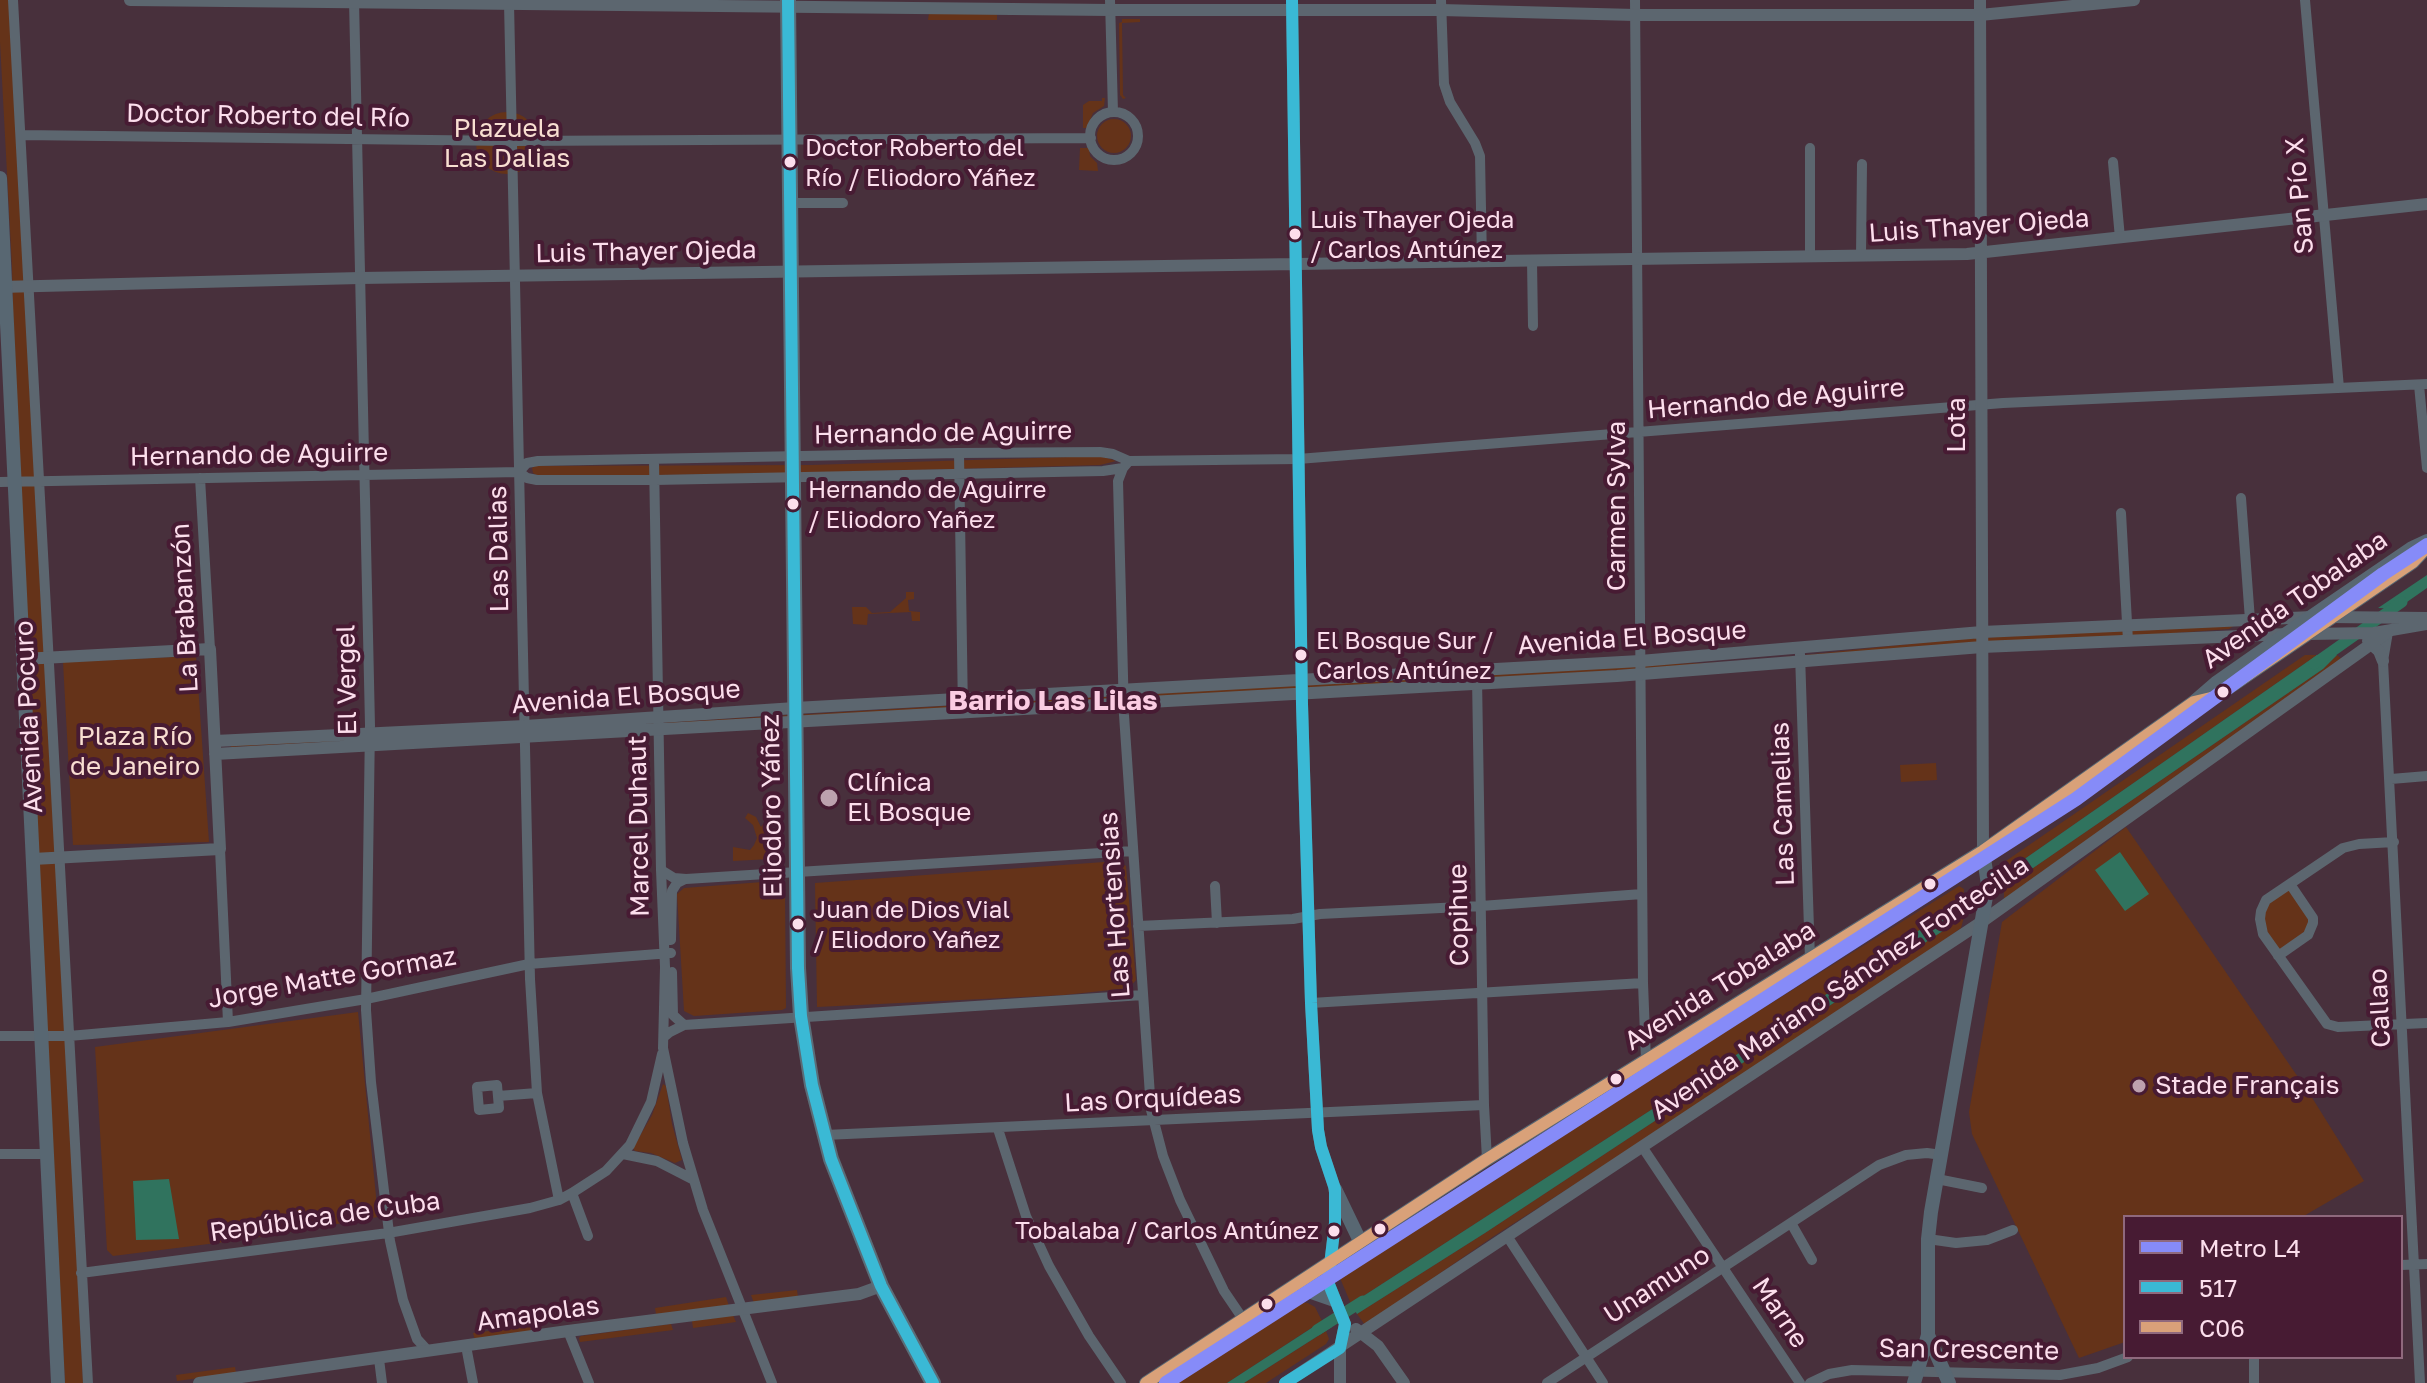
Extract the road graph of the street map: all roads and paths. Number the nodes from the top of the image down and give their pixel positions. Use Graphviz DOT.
graph roads {
  1 [pos="13,0"];
  2 [pos="130,0"];
  3 [pos="1635,0"];
  4 [pos="1980,0"];
  5 [pos="2134,0"];
  6 [pos="2305,0"];
  7 [pos="354,1"];
  8 [pos="509,3"];
  9 [pos="788,3"];
  10 [pos="956,4"];
  11 [pos="1110,5"];
  12 [pos="1237,5"];
  13 [pos="1292,5"];
  14 [pos="1441,5"];
  15 [pos="1635,15"];
  16 [pos="1980,15"];
  17 [pos="1113,112"];
  18 [pos="21,135"];
  19 [pos="1091,138"];
  20 [pos="357,139"];
  21 [pos="789,140"];
  22 [pos="512,141"];
  23 [pos="1810,148"];
  24 [pos="2113,162"];
  25 [pos="1862,164"];
  26 [pos="0,178"];
  27 [pos="790,203"];
  28 [pos="843,203"];
  29 [pos="2427,204"];
  30 [pos="2324,215"];
  31 [pos="2120,238"];
  32 [pos="1981,254"];
  33 [pos="1861,256"];
  34 [pos="1810,257"];
  35 [pos="1636,259"];
  36 [pos="1482,261"];
  37 [pos="1532,261"];
  38 [pos="1296,264"];
  39 [pos="791,272"];
  40 [pos="515,276"];
  41 [pos="360,278"];
  42 [pos="3,287"];
  43 [pos="29,287"];
  44 [pos="1533,326"];
  45 [pos="2423,385"];
  46 [pos="2339,388"];
  47 [pos="1981,405"];
  48 [pos="1638,432"];
  49 [pos="959,453"];
  50 [pos="792,458"];
  51 [pos="1298,459"];
  52 [pos="654,460"];
  53 [pos="1126,465"];
  54 [pos="2427,468"];
  55 [pos="519,472"];
  56 [pos="959,474"];
  57 [pos="365,475"];
  58 [pos="200,478"];
  59 [pos="793,478"];
  60 [pos="655,480"];
  61 [pos="40,481"];
  62 [pos="7,482"];
  63 [pos="2241,498"];
  64 [pos="2121,513"];
  65 [pos="2427,544"];
  66 [pos="2337,617"];
  67 [pos="2310,618"];
  68 [pos="2411,618"];
  69 [pos="2427,618"];
  70 [pos="2250,620"];
  71 [pos="2427,624"];
  72 [pos="2127,626"];
  73 [pos="1982,632"];
  74 [pos="2388,632"];
  75 [pos="2286,634"];
  76 [pos="2308,634"];
  77 [pos="2232,636"];
  78 [pos="2360,640"];
  79 [pos="2128,641"];
  80 [pos="1982,647"];
  81 [pos="1800,648"];
  82 [pos="210,649"];
  83 [pos="50,657"];
  84 [pos="23,659"];
  85 [pos="2383,661"];
  86 [pos="1800,662"];
  87 [pos="1640,668"];
  88 [pos="1476,670"];
  89 [pos="1302,680"];
  90 [pos="1477,684"];
  91 [pos="1123,690"];
  92 [pos="1302,694"];
  93 [pos="962,699"];
  94 [pos="2194,702"];
  95 [pos="1124,704"];
  96 [pos="963,713"];
  97 [pos="795,716"];
  98 [pos="659,724"];
  99 [pos="525,732"];
  100 [pos="370,739"];
  101 [pos="215,748"];
  102 [pos="2427,776"];
  103 [pos="2391,779"];
  104 [pos="2394,842"];
  105 [pos="220,849"];
  106 [pos="1133,851"];
  107 [pos="1983,851"];
  108 [pos="60,857"];
  109 [pos="33,859"];
  110 [pos="661,870"];
  111 [pos="797,874"];
  112 [pos="686,879"];
  113 [pos="2290,884"];
  114 [pos="1215,886"];
  115 [pos="1642,894"];
  116 [pos="1481,906"];
  117 [pos="1309,916"];
  118 [pos="1217,923"];
  119 [pos="1980,923"];
  120 [pos="1138,926"];
  121 [pos="668,953"];
  122 [pos="2278,956"];
  123 [pos="1810,959"];
  124 [pos="529,964"];
  125 [pos="1643,983"];
  126 [pos="1482,992"];
  127 [pos="1143,995"];
  128 [pos="366,999"];
  129 [pos="1311,1003"];
  130 [pos="801,1016"];
  131 [pos="228,1022"];
  132 [pos="2427,1023"];
  133 [pos="684,1025"];
  134 [pos="2403,1025"];
  135 [pos="0,1036"];
  136 [pos="69,1036"];
  137 [pos="42,1037"];
  138 [pos="664,1042"];
  139 [pos="1646,1060"];
  140 [pos="537,1093"];
  141 [pos="498,1096"];
  142 [pos="1484,1105"];
  143 [pos="1316,1113"];
  144 [pos="1153,1121"];
  145 [pos="998,1129"];
  146 [pos="825,1135"];
  147 [pos="1643,1148"];
  148 [pos="0,1154"];
  149 [pos="47,1154"];
  150 [pos="623,1154"];
  151 [pos="1942,1155"];
  152 [pos="1487,1159"];
  153 [pos="1937,1179"];
  154 [pos="694,1180"];
  155 [pos="1982,1188"];
  156 [pos="1335,1189"];
  157 [pos="572,1193"];
  158 [pos="559,1200"];
  159 [pos="1791,1223"];
  160 [pos="2013,1230"];
  161 [pos="388,1233"];
  162 [pos="588,1236"];
  163 [pos="1507,1236"];
  164 [pos="1928,1239"];
  165 [pos="1360,1241"];
  166 [pos="1812,1260"];
  167 [pos="1329,1263"];
  168 [pos="2414,1264"];
  169 [pos="2427,1264"];
  170 [pos="2403,1265"];
  171 [pos="1723,1267"];
  172 [pos="81,1273"];
  173 [pos="881,1286"];
  174 [pos="1287,1290"];
  175 [pos="742,1309"];
  176 [pos="1341,1314"];
  177 [pos="1243,1319"];
  178 [pos="568,1331"];
  179 [pos="1362,1332"];
  180 [pos="1928,1335"];
  181 [pos="466,1346"];
  182 [pos="1340,1348"];
  183 [pos="428,1351"];
  184 [pos="1586,1357"];
  185 [pos="379,1359"];
  186 [pos="2123,1359"];
  187 [pos="2254,1359"];
  188 [pos="288,1377"];
  189 [pos="1915,1377"];
  190 [pos="1946,1377"];
  191 [pos="58,1383"];
  192 [pos="88,1383"];
  193 [pos="200,1383"];
  194 [pos="382,1383"];
  195 [pos="473,1383"];
  196 [pos="589,1383"];
  197 [pos="772,1383"];
  198 [pos="933,1383"];
  199 [pos="1121,1383"];
  200 [pos="1146,1383"];
  201 [pos="1285,1383"];
  202 [pos="1340,1383"];
  203 [pos="1404,1383"];
  204 [pos="1547,1383"];
  205 [pos="1603,1383"];
  206 [pos="1800,1383"];
  207 [pos="1810,1383"];
  208 [pos="2254,1383"];
  209 [pos="2420,1383"];
  1 -- 18 [label="street, Avenida Pocuro"];
  2 -- 7 [label="street"];
  3 -- 15 [label="street, Carmen Sylva"];
  4 -- 16 [label="street, Lota"];
  5 -- 16 [label="street"];
  6 -- 30 [label="street, San Pío X"];
  7 -- 8 [label="street"];
  7 -- 20 [label="street, El Vergel"];
  8 -- 9 [label="street"];
  8 -- 22 [label="street, Las Dalias"];
  9 -- 10 [label="street"];
  9 -- 21 [label="main road, Eliodoro Yáñez"];
  10 -- 11 [label="street"];
  11 -- 12 [label="street"];
  11 -- 17 [label="street"];
  12 -- 13 [label="street"];
  13 -- 14 [label="street"];
  13 -- 38 [label="street"];
  14 -- 15 [label="street"];
  14 -- 36 [label="street"];
  15 -- 16 [label="street"];
  15 -- 35 [label="street, Carmen Sylva"];
  16 -- 32 [label="street, Lota"];
  17 -- 19 [label="street"];
  17 -- 19 [label="street"];
  18 -- 20 [label="street, Doctor Roberto del Río"];
  18 -- 43 [label="street, Avenida Pocuro"];
  19 -- 21 [label="street, Doctor Roberto del Río"];
  20 -- 22 [label="street, Doctor Roberto del Río"];
  20 -- 41 [label="street, El Vergel"];
  21 -- 22 [label="street, Doctor Roberto del Río"];
  21 -- 27 [label="main road, Eliodoro Yáñez"];
  22 -- 40 [label="street, Las Dalias"];
  23 -- 34 [label="street"];
  24 -- 31 [label="street"];
  25 -- 33 [label="street"];
  26 -- 42 [label="main road, Avenida Pocuro"];
  27 -- 28 [label="street"];
  27 -- 39 [label="main road, Eliodoro Yáñez"];
  29 -- 30 [label="street, Luis Thayer Ojeda"];
  30 -- 31 [label="street, Luis Thayer Ojeda"];
  30 -- 46 [label="street, San Pío X"];
  31 -- 32 [label="street, Luis Thayer Ojeda"];
  32 -- 33 [label="street, Luis Thayer Ojeda"];
  32 -- 47 [label="street, Lota"];
  33 -- 34 [label="street, Luis Thayer Ojeda"];
  34 -- 35 [label="street, Luis Thayer Ojeda"];
  35 -- 37 [label="street, Luis Thayer Ojeda"];
  35 -- 48 [label="street, Carmen Sylva"];
  36 -- 37 [label="street, Luis Thayer Ojeda"];
  36 -- 38 [label="street, Luis Thayer Ojeda"];
  37 -- 44 [label="street"];
  38 -- 39 [label="street, Luis Thayer Ojeda"];
  38 -- 51 [label="street"];
  39 -- 40 [label="street, Luis Thayer Ojeda"];
  39 -- 50 [label="main road, Eliodoro Yáñez"];
  40 -- 41 [label="street, Luis Thayer Ojeda"];
  40 -- 55 [label="street, Las Dalias"];
  41 -- 43 [label="street, Luis Thayer Ojeda"];
  41 -- 57 [label="street, El Vergel"];
  42 -- 43 [label="street, Luis Thayer Ojeda"];
  42 -- 62 [label="main road, Avenida Pocuro"];
  43 -- 61 [label="street, Avenida Pocuro"];
  45 -- 46 [label="street, Hernando de Aguirre"];
  45 -- 54 [label="street"];
  46 -- 47 [label="street, Hernando de Aguirre"];
  47 -- 48 [label="street, Hernando de Aguirre"];
  47 -- 73 [label="street, Lota"];
  48 -- 51 [label="street, Hernando de Aguirre"];
  48 -- 87 [label="street, Carmen Sylva"];
  49 -- 50 [label="street, Hernando de Aguirre"];
  49 -- 53 [label="street, Hernando de Aguirre"];
  49 -- 56 [label="street"];
  50 -- 52 [label="street, Hernando de Aguirre"];
  50 -- 59 [label="main road, Eliodoro Yáñez"];
  51 -- 53 [label="street, Hernando de Aguirre"];
  51 -- 89 [label="street"];
  52 -- 55 [label="street, Hernando de Aguirre"];
  52 -- 60 [label="street, Marcel Duhaut"];
  53 -- 56 [label="street, Hernando de Aguirre"];
  53 -- 91 [label="street, Las Hortensias"];
  55 -- 57 [label="street, Hernando de Aguirre"];
  55 -- 60 [label="street, Hernando de Aguirre"];
  55 -- 99 [label="street, Las Dalias"];
  56 -- 59 [label="street, Hernando de Aguirre"];
  56 -- 93 [label="street"];
  57 -- 58 [label="street, Hernando de Aguirre"];
  57 -- 100 [label="street, El Vergel"];
  58 -- 61 [label="street, Hernando de Aguirre"];
  58 -- 82 [label="street, La Brabanzón"];
  59 -- 60 [label="street, Hernando de Aguirre"];
  59 -- 97 [label="main road, Eliodoro Yáñez"];
  60 -- 98 [label="street, Marcel Duhaut"];
  61 -- 62 [label="street, Hernando de Aguirre"];
  61 -- 83 [label="street, Avenida Pocuro"];
  62 -- 84 [label="main road, Avenida Pocuro"];
  63 -- 70 [label="street"];
  64 -- 72 [label="street"];
  65 -- 66 [label="main road, Avenida Tobalaba"];
  65 -- 67 [label="main road, Avenida Tobalaba"];
  66 -- 67 [label="street, Avenida El Bosque"];
  66 -- 68 [label="street, Avenida El Bosque"];
  66 -- 76 [label="main road, Avenida Tobalaba"];
  67 -- 70 [label="street, Avenida El Bosque"];
  67 -- 75 [label="main road, Avenida Tobalaba"];
  68 -- 69 [label="street, Avenida El Bosque"];
  68 -- 74 [label="street"];
  70 -- 72 [label="street, Avenida El Bosque"];
  70 -- 77 [label="street"];
  71 -- 74 [label="street, Avenida El Bosque"];
  72 -- 73 [label="street, Avenida El Bosque"];
  72 -- 79 [label="street"];
  73 -- 80 [label="street, Lota"];
  73 -- 81 [label="street, Avenida El Bosque"];
  74 -- 78 [label="street, Avenida El Bosque"];
  74 -- 85 [label="street, Callao"];
  75 -- 76 [label="street, Avenida El Bosque"];
  75 -- 77 [label="street, Avenida El Bosque"];
  75 -- 94 [label="main road, Avenida Tobalaba"];
  76 -- 78 [label="street, Avenida El Bosque"];
  76 -- 94 [label="main road, Avenida Tobalaba"];
  77 -- 79 [label="street, Avenida El Bosque"];
  78 -- 85 [label="street"];
  78 -- 119 [label="street, Avenida Mariano Sánchez Fontecilla"];
  79 -- 80 [label="street, Avenida El Bosque"];
  80 -- 86 [label="street, Avenida El Bosque"];
  80 -- 107 [label="street, Lota"];
  81 -- 86 [label="street, Las Camelias"];
  81 -- 87 [label="street, Avenida El Bosque"];
  82 -- 83 [label="street"];
  82 -- 101 [label="street, La Brabanzón"];
  83 -- 84 [label="street"];
  83 -- 108 [label="street, Avenida Pocuro"];
  84 -- 109 [label="main road, Avenida Pocuro"];
  85 -- 103 [label="street, Callao"];
  86 -- 87 [label="street, Avenida El Bosque"];
  86 -- 123 [label="street, Las Camelias"];
  87 -- 88 [label="street, Avenida El Bosque"];
  87 -- 90 [label="street, Avenida El Bosque"];
  87 -- 115 [label="street, Carmen Sylva"];
  88 -- 89 [label="street, Avenida El Bosque"];
  88 -- 90 [label="street, Copihue"];
  89 -- 91 [label="street, Avenida El Bosque"];
  89 -- 92 [label="street"];
  90 -- 92 [label="street, Avenida El Bosque"];
  90 -- 116 [label="street, Copihue"];
  91 -- 93 [label="street, Avenida El Bosque"];
  91 -- 95 [label="street, Las Hortensias"];
  92 -- 95 [label="street, Avenida El Bosque"];
  92 -- 117 [label="street"];
  93 -- 96 [label="street"];
  93 -- 97 [label="street, Avenida El Bosque"];
  94 -- 107 [label="main road, Avenida Tobalaba"];
  95 -- 96 [label="street, Avenida El Bosque"];
  95 -- 106 [label="street, Las Hortensias"];
  96 -- 97 [label="street, Avenida El Bosque"];
  97 -- 98 [label="street, Avenida El Bosque"];
  97 -- 111 [label="main road, Eliodoro Yáñez"];
  98 -- 99 [label="street, Avenida El Bosque"];
  98 -- 110 [label="street, Marcel Duhaut"];
  99 -- 100 [label="street, Avenida El Bosque"];
  99 -- 124 [label="street, Las Dalias"];
  100 -- 101 [label="street, Avenida El Bosque"];
  100 -- 128 [label="street, El Vergel"];
  101 -- 105 [label="street, La Brabanzón"];
  102 -- 103 [label="street"];
  103 -- 104 [label="street, Callao"];
  104 -- 113 [label="street"];
  104 -- 134 [label="street, Callao"];
  105 -- 108 [label="street"];
  105 -- 131 [label="street, La Brabanzón"];
  106 -- 111 [label="street"];
  106 -- 120 [label="street, Las Hortensias"];
  107 -- 119 [label="main road, Lota"];
  107 -- 123 [label="main road, Avenida Tobalaba"];
  108 -- 109 [label="street"];
  108 -- 136 [label="street, Avenida Pocuro"];
  109 -- 137 [label="main road, Avenida Pocuro"];
  110 -- 112 [label="street"];
  110 -- 121 [label="street, Marcel Duhaut"];
  111 -- 112 [label="street"];
  111 -- 130 [label="main road, Eliodoro Yáñez"];
  112 -- 121 [label="street"];
  113 -- 122 [label="street"];
  113 -- 122 [label="street"];
  114 -- 118 [label="street"];
  115 -- 116 [label="street"];
  115 -- 125 [label="street, Carmen Sylva"];
  116 -- 117 [label="street"];
  116 -- 126 [label="street, Copihue"];
  117 -- 118 [label="street"];
  117 -- 129 [label="street"];
  118 -- 120 [label="street"];
  119 -- 147 [label="street, Avenida Mariano Sánchez Fontecilla"];
  119 -- 151 [label="main road, Lota"];
  120 -- 127 [label="street, Las Hortensias"];
  121 -- 124 [label="street, Jorge Matte Gormaz"];
  121 -- 133 [label="street"];
  121 -- 138 [label="street, Marcel Duhaut"];
  122 -- 134 [label="street"];
  123 -- 139 [label="main road, Avenida Tobalaba"];
  124 -- 128 [label="street, Jorge Matte Gormaz"];
  124 -- 140 [label="street, Las Dalias"];
  125 -- 126 [label="street"];
  125 -- 139 [label="street, Carmen Sylva"];
  126 -- 129 [label="street"];
  126 -- 142 [label="street, Copihue"];
  127 -- 130 [label="street"];
  127 -- 144 [label="street, Las Hortensias"];
  128 -- 131 [label="street, Jorge Matte Gormaz"];
  128 -- 161 [label="street, El Vergel"];
  129 -- 143 [label="street"];
  130 -- 133 [label="street"];
  130 -- 146 [label="main road, Eliodoro Yáñez"];
  131 -- 136 [label="street, Jorge Matte Gormaz"];
  132 -- 134 [label="street"];
  133 -- 138 [label="street"];
  134 -- 168 [label="street, Callao"];
  135 -- 137 [label="street, Jorge Matte Gormaz"];
  136 -- 137 [label="street, Jorge Matte Gormaz"];
  136 -- 172 [label="street, Avenida Pocuro"];
  137 -- 149 [label="main road, Avenida Pocuro"];
  138 -- 150 [label="street, Marcel Duhaut"];
  138 -- 154 [label="street, Marcel Duhaut"];
  139 -- 152 [label="main road, Avenida Tobalaba"];
  140 -- 141 [label="street"];
  140 -- 158 [label="street, Las Dalias"];
  142 -- 143 [label="street, Las Orquídeas"];
  142 -- 152 [label="street, Copihue"];
  143 -- 144 [label="street, Las Orquídeas"];
  143 -- 156 [label="street"];
  144 -- 145 [label="street, Las Orquídeas"];
  144 -- 177 [label="street, Las Hortensias"];
  145 -- 146 [label="street, Las Orquídeas"];
  145 -- 199 [label="street"];
  146 -- 173 [label="main road, Eliodoro Yáñez"];
  147 -- 163 [label="street, Avenida Mariano Sánchez Fontecilla"];
  147 -- 171 [label="street, Marne"];
  148 -- 149 [label="street"];
  149 -- 191 [label="main road, Avenida Pocuro"];
  150 -- 154 [label="street"];
  150 -- 157 [label="street, República de Cuba"];
  151 -- 153 [label="main road, Lota"];
  151 -- 159 [label="street, Unamuno"];
  152 -- 165 [label="main road, Avenida Tobalaba"];
  153 -- 155 [label="street"];
  153 -- 164 [label="main road, Lota"];
  154 -- 175 [label="street, Marcel Duhaut"];
  156 -- 165 [label="main road"];
  156 -- 167 [label="street"];
  157 -- 158 [label="street, República de Cuba"];
  157 -- 162 [label="street"];
  158 -- 161 [label="street, República de Cuba"];
  159 -- 166 [label="street"];
  159 -- 171 [label="street, Unamuno"];
  160 -- 164 [label="street"];
  161 -- 172 [label="street, República de Cuba"];
  161 -- 183 [label="street, El Vergel"];
  163 -- 179 [label="street, Avenida Mariano Sánchez Fontecilla"];
  163 -- 184 [label="street"];
  164 -- 180 [label="main road, Lota"];
  165 -- 167 [label="main road, Avenida Tobalaba"];
  167 -- 174 [label="main road, Avenida Tobalaba"];
  167 -- 176 [label="street"];
  168 -- 169 [label="street"];
  168 -- 170 [label="street"];
  168 -- 209 [label="street, Callao"];
  171 -- 184 [label="street, Unamuno"];
  171 -- 206 [label="street, Marne"];
  172 -- 192 [label="street, Avenida Pocuro"];
  173 -- 175 [label="street, Amapolas"];
  173 -- 198 [label="main road, Eliodoro Yáñez"];
  174 -- 176 [label="main road"];
  174 -- 177 [label="main road, Avenida Tobalaba"];
  175 -- 178 [label="street, Amapolas"];
  175 -- 197 [label="street, Marcel Duhaut"];
  176 -- 179 [label="street"];
  176 -- 182 [label="street"];
  177 -- 200 [label="main road, Avenida Tobalaba"];
  178 -- 181 [label="street, Amapolas"];
  178 -- 196 [label="street"];
  179 -- 182 [label="street, Avenida Mariano Sánchez Fontecilla"];
  179 -- 203 [label="street"];
  180 -- 189 [label="main road"];
  180 -- 190 [label="main road"];
  181 -- 183 [label="street, Amapolas"];
  181 -- 195 [label="street"];
  182 -- 201 [label="street, Avenida Mariano Sánchez Fontecilla"];
  182 -- 202 [label="street"];
  183 -- 185 [label="street, Amapolas"];
  184 -- 204 [label="street, Unamuno"];
  184 -- 205 [label="street"];
  185 -- 188 [label="street, Amapolas"];
  185 -- 194 [label="street"];
  186 -- 190 [label="street, San Crescente"];
  187 -- 208 [label="street"];
  188 -- 193 [label="street, Amapolas"];
  189 -- 190 [label="street, San Crescente"];
  189 -- 207 [label="street, San Crescente"];
}
